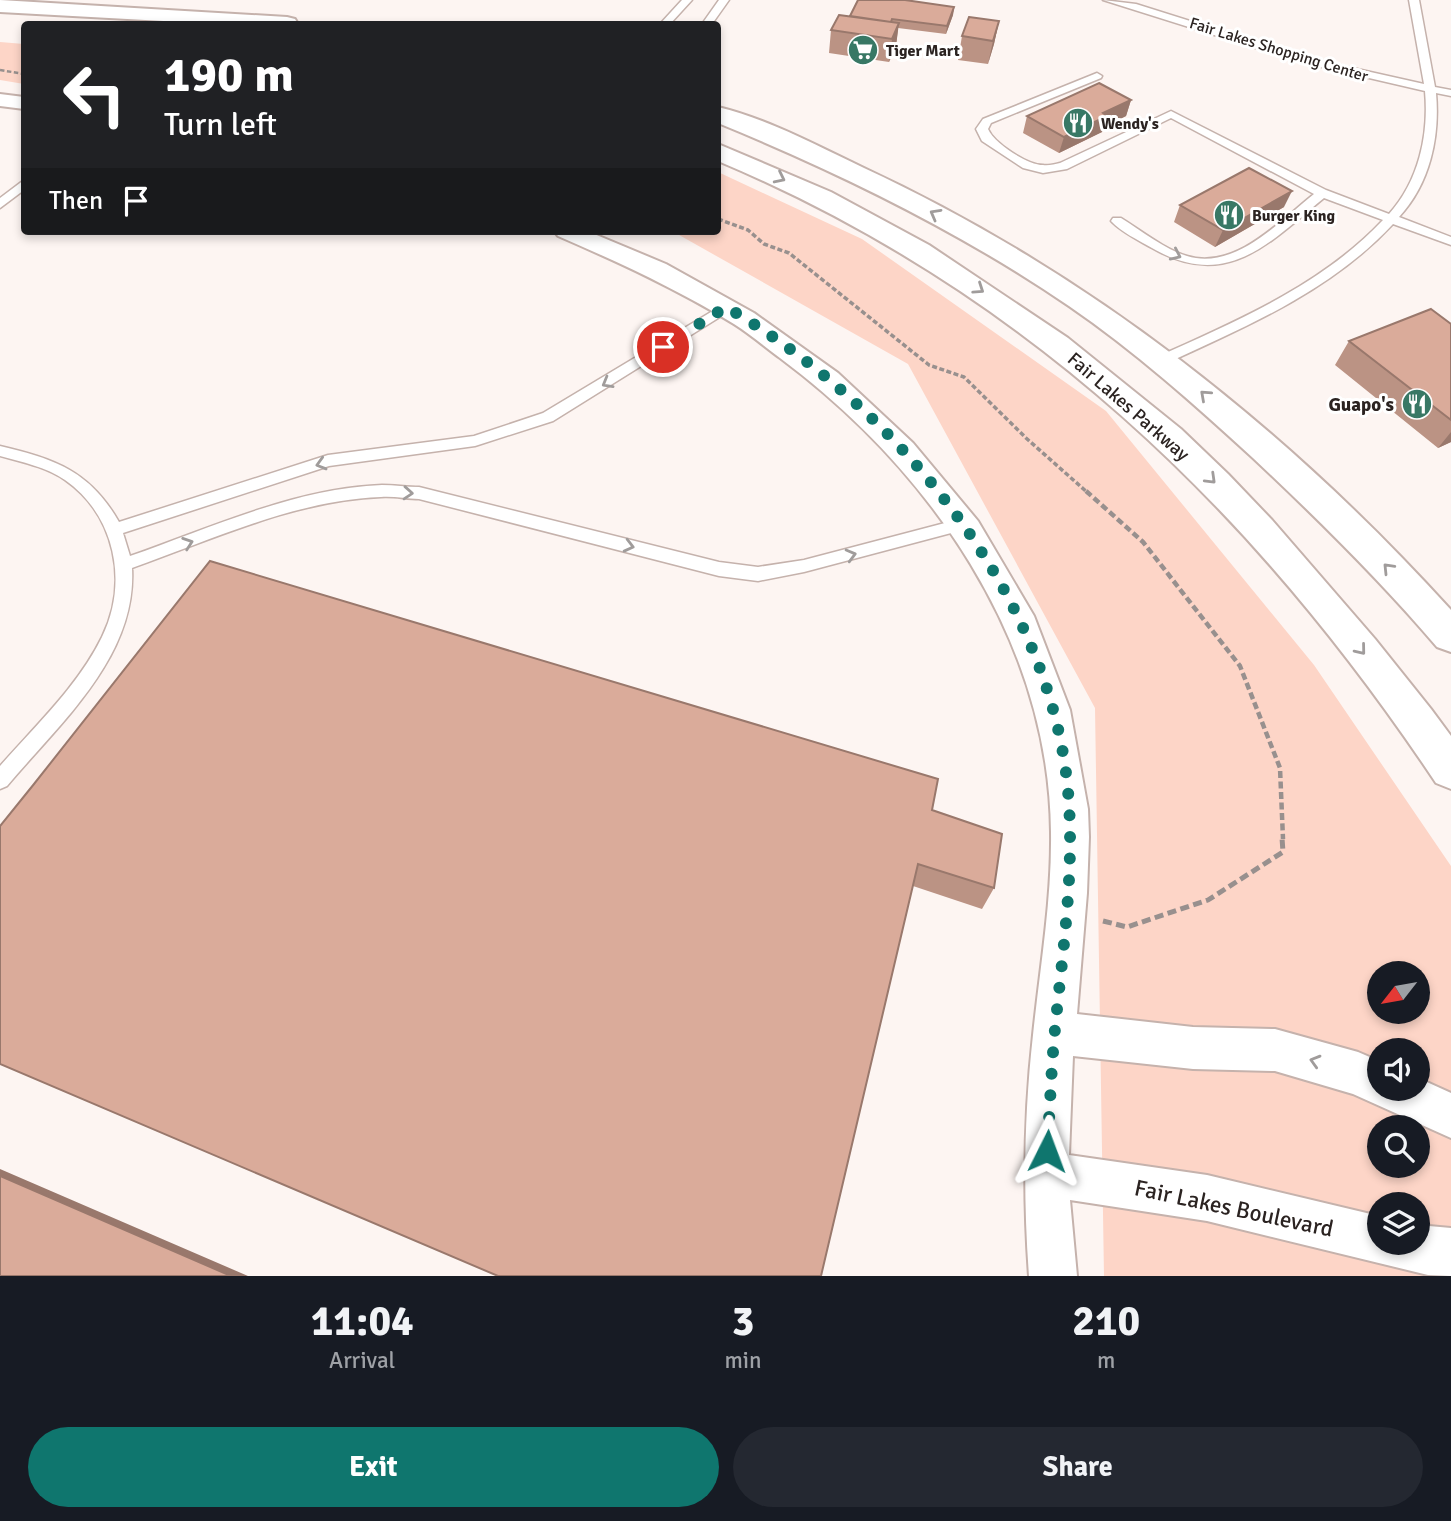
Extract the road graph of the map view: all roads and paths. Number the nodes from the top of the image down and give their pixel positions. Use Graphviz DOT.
graph roads {
  1 [pos="687,0"];
  2 [pos="724,0"];
  3 [pos="1108,0"];
  4 [pos="1414,0"];
  5 [pos="0,5"];
  6 [pos="254,21"];
  7 [pos="668,21"];
  8 [pos="709,21"];
  9 [pos="0,70"];
  10 [pos="21,74"];
  11 [pos="1097,76"];
  12 [pos="1429,89"];
  13 [pos="1451,93"];
  14 [pos="0,100"];
  15 [pos="21,103"];
  16 [pos="721,115"];
  17 [pos="721,153"];
  18 [pos="21,186"];
  19 [pos="1322,193"];
  20 [pos="0,204"];
  21 [pos="1392,219"];
  22 [pos="721,220"];
  23 [pos="1117,221"];
  24 [pos="576,235"];
  25 [pos="1451,242"];
  26 [pos="726,307"];
  27 [pos="1162,360"];
  28 [pos="0,452"];
  29 [pos="964,524"];
  30 [pos="116,529"];
  31 [pos="123,565"];
  32 [pos="1451,636"];
  33 [pos="1451,769"];
  34 [pos="0,780"];
  35 [pos="1066,912"];
  36 [pos="1054,1033"];
  37 [pos="1367,1078"];
  38 [pos="1419,1101"];
  39 [pos="1450,1115"];
  40 [pos="1046,1174"];
  41 [pos="1367,1237"];
  42 [pos="1430,1251"];
  43 [pos="1451,1251"];
  44 [pos="1053,1276"];
  1 -- 7 [label="lane"];
  2 -- 8 [label="lane"];
  3 -- 12 [label="lane, Fair Lakes Shopping Center"];
  4 -- 12 [label="lane"];
  5 -- 6 [label="main road"];
  9 -- 10 [label="path"];
  11 -- 19 [label="lane"];
  12 -- 13 [label="lane, Fair Lakes Shopping Center"];
  12 -- 21 [label="lane"];
  14 -- 15 [label="street"];
  27 -- 16 [label="main road, one-way"];
  17 -- 33 [label="main road, Fair Lakes Parkway, one-way"];
  18 -- 20 [label="lane"];
  19 -- 21 [label="lane"];
  23 -- 19 [label="lane, one-way"];
  21 -- 25 [label="lane"];
  21 -- 27 [label="lane"];
  22 -- 35 [label="path"];
  24 -- 26 [label="street"];
  26 -- 29 [label="street"];
  26 -- 30 [label="lane, one-way"];
  32 -- 27 [label="main road, one-way"];
  28 -- 30 [label="lane"];
  31 -- 29 [label="lane, one-way"];
  29 -- 35 [label="street"];
  30 -- 31 [label="lane"];
  31 -- 34 [label="lane"];
  35 -- 36 [label="street"];
  37 -- 36 [label="street, one-way"];
  36 -- 40 [label="street"];
  38 -- 39 [label="street"];
  40 -- 41 [label="street, Fair Lakes Boulevard"];
  40 -- 44 [label="street"];
  42 -- 43 [label="street"];
}
